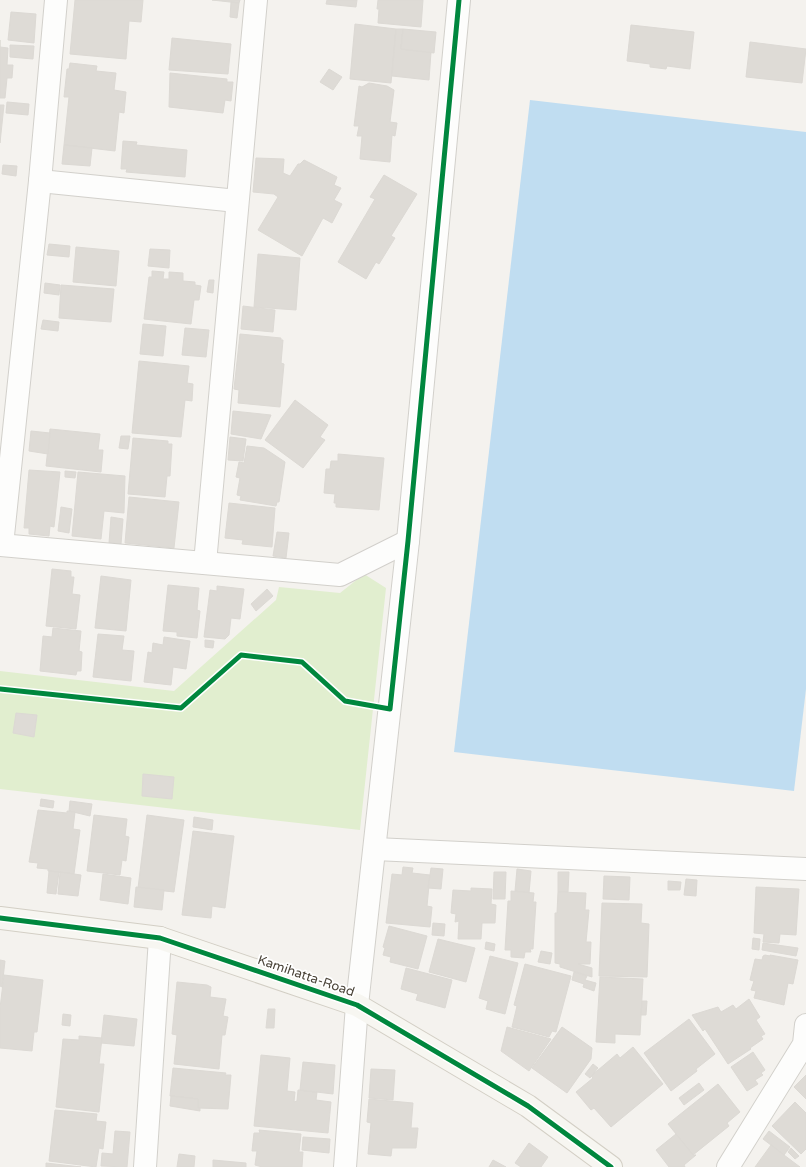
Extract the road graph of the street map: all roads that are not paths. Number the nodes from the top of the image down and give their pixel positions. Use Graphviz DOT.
graph roads {
  1 [pos="56,0"];
  2 [pos="256,0"];
  3 [pos="459,0"];
  4 [pos="40,181"];
  5 [pos="237,201"];
  6 [pos="408,542"];
  7 [pos="1,545"];
  8 [pos="205,563"];
  9 [pos="375,849"];
  10 [pos="806,869"];
  11 [pos="0,918"];
  12 [pos="160,938"];
  13 [pos="357,1005"];
  14 [pos="805,1038"];
  15 [pos="145,1167"];
  16 [pos="345,1167"];
  17 [pos="611,1167"];
  18 [pos="728,1167"];
  1 -- 4 [label="street"];
  2 -- 5 [label="street"];
  3 -- 6 [label="street"];
  4 -- 5 [label="street"];
  4 -- 7 [label="street"];
  5 -- 8 [label="street"];
  6 -- 8 [label="street"];
  6 -- 9 [label="street"];
  7 -- 8 [label="street"];
  9 -- 10 [label="street"];
  9 -- 13 [label="street"];
  11 -- 12 [label="street, Kamihatta-Road"];
  12 -- 13 [label="street, Kamihatta-Road"];
  12 -- 15 [label="street"];
  13 -- 16 [label="street"];
  13 -- 17 [label="street, Kamihatta-Road"];
  14 -- 18 [label="street"];
}
